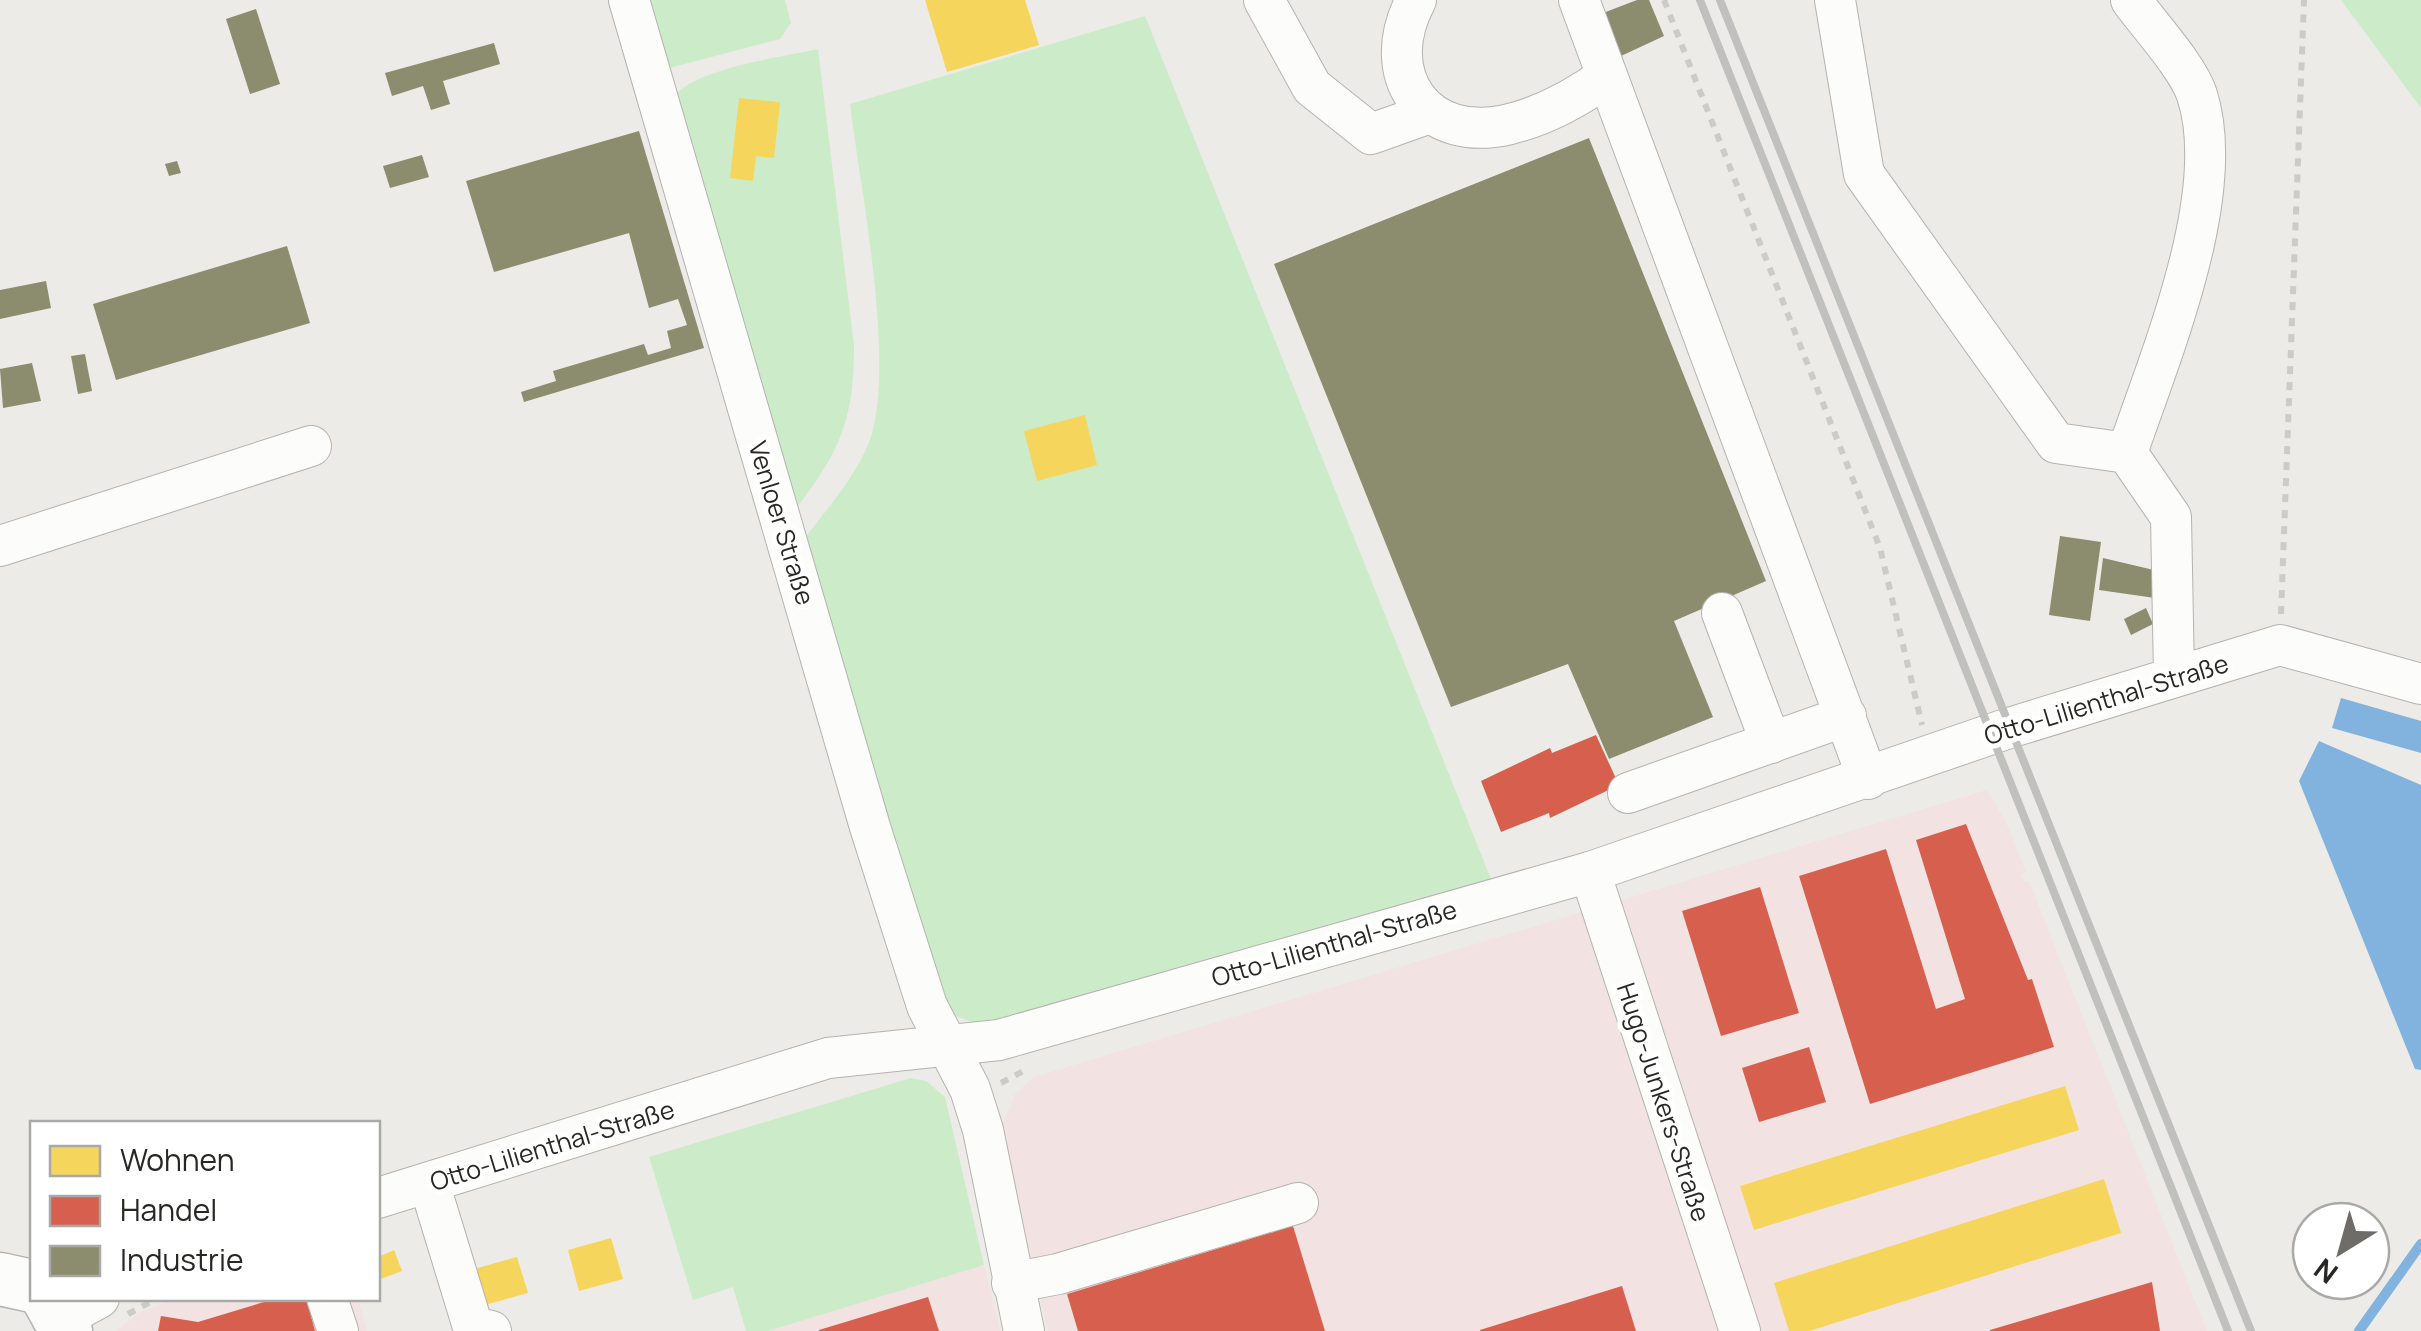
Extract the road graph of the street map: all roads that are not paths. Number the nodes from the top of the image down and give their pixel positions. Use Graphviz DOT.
graph roads {
  1 [pos="629,0"];
  2 [pos="1264,0"];
  3 [pos="1416,0"];
  4 [pos="1579,0"];
  5 [pos="1836,0"];
  6 [pos="2131,0"];
  7 [pos="1606,76"];
  8 [pos="1430,113"];
  9 [pos="311,446"];
  10 [pos="2128,453"];
  11 [pos="0,546"];
  12 [pos="1722,613"];
  13 [pos="2174,676"];
  14 [pos="2421,684"];
  15 [pos="1846,716"];
  16 [pos="1771,743"];
  17 [pos="1868,778"];
  18 [pos="1628,793"];
  19 [pos="1590,872"];
  20 [pos="944,1043"];
  21 [pos="429,1183"];
  22 [pos="380,1197"];
  23 [pos="1298,1203"];
  24 [pos="0,1279"];
  25 [pos="1012,1283"];
  26 [pos="30,1292"];
  27 [pos="328,1301"];
  28 [pos="338,1331"];
  29 [pos="491,1331"];
  30 [pos="1024,1331"];
  31 [pos="1740,1331"];
  1 -- 20 [label="street, Venloer Straße"];
  2 -- 8 [label="street"];
  3 -- 8 [label="street"];
  4 -- 7 [label="street"];
  5 -- 10 [label="street"];
  6 -- 10 [label="street"];
  7 -- 8 [label="street"];
  7 -- 15 [label="street"];
  9 -- 11 [label="street"];
  10 -- 13 [label="street"];
  12 -- 16 [label="street"];
  13 -- 14 [label="street, Otto-Lilienthal-Straße"];
  13 -- 17 [label="street, Otto-Lilienthal-Straße"];
  15 -- 16 [label="street"];
  15 -- 17 [label="street"];
  16 -- 18 [label="street"];
  17 -- 19 [label="street, Otto-Lilienthal-Straße"];
  19 -- 20 [label="street, Otto-Lilienthal-Straße"];
  19 -- 31 [label="street, Hugo-Junkers-Straße"];
  20 -- 21 [label="street, Otto-Lilienthal-Straße"];
  20 -- 25 [label="street, Venloer Straße"];
  21 -- 22 [label="street, Otto-Lilienthal-Straße"];
  21 -- 29 [label="street"];
  23 -- 25 [label="street"];
  24 -- 26 [label="main road"];
  25 -- 30 [label="street, Venloer Straße"];
  27 -- 28 [label="street"];
}
